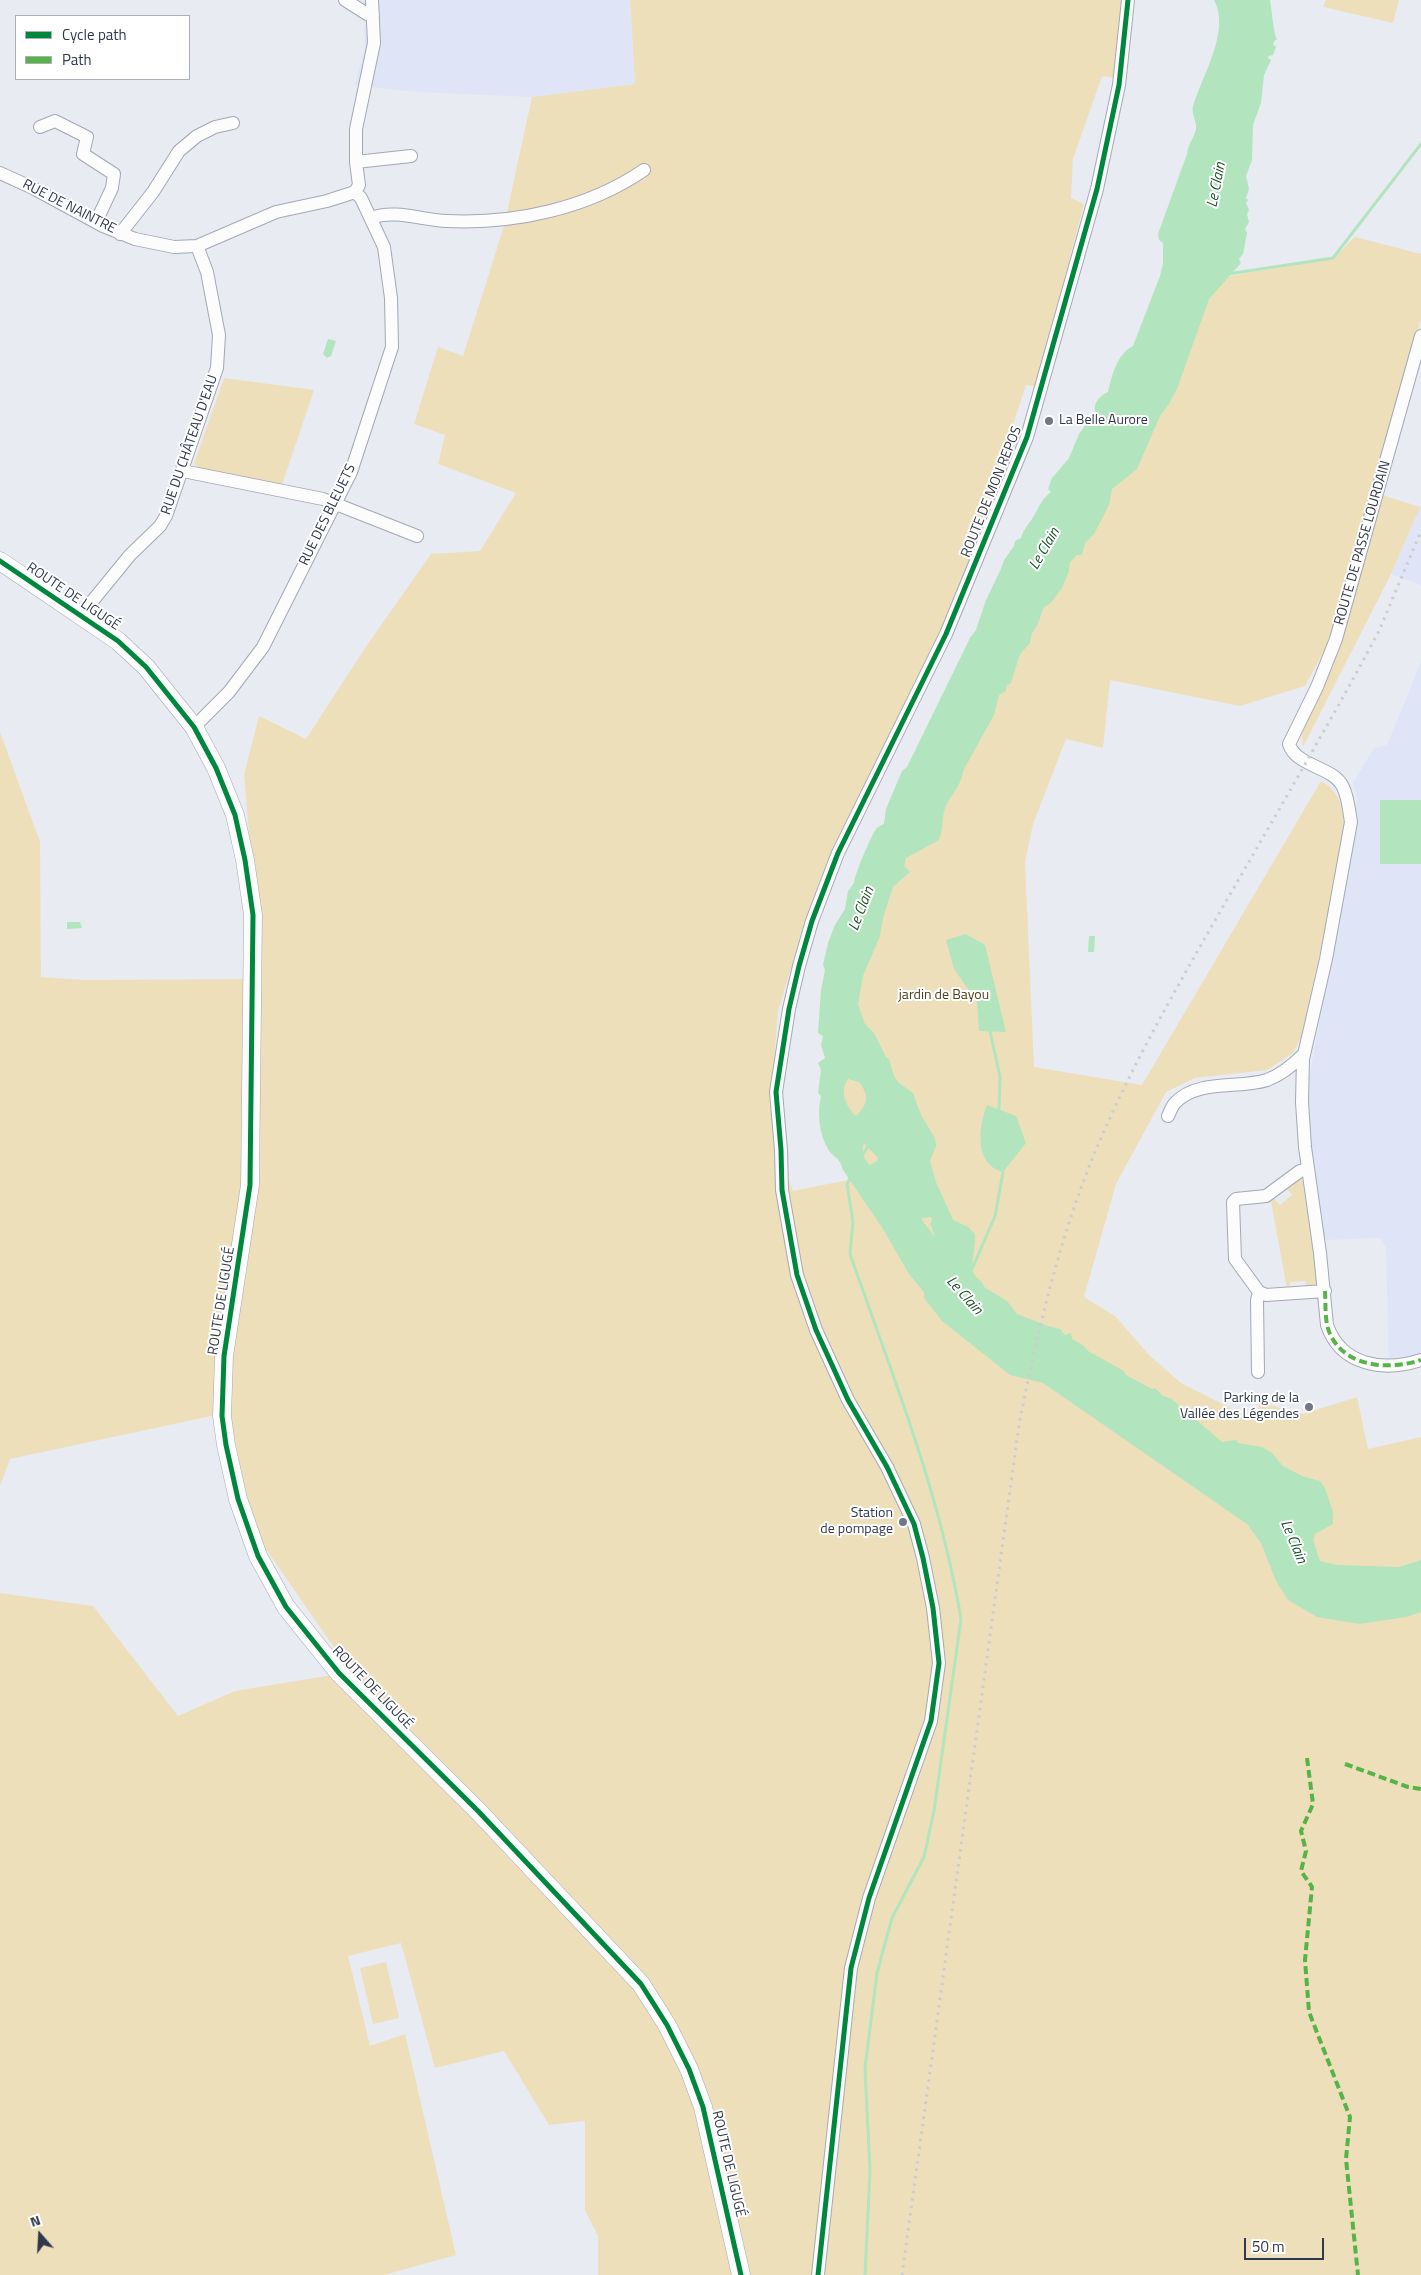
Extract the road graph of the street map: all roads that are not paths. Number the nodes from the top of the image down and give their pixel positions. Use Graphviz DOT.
graph roads {
  1 [pos="345,0"];
  2 [pos="372,0"];
  3 [pos="1128,0"];
  4 [pos="373,14"];
  5 [pos="233,123"];
  6 [pos="40,127"];
  7 [pos="411,156"];
  8 [pos="356,162"];
  9 [pos="644,170"];
  10 [pos="0,173"];
  11 [pos="356,192"];
  12 [pos="371,218"];
  13 [pos="96,222"];
  14 [pos="120,234"];
  15 [pos="197,246"];
  16 [pos="1421,336"];
  17 [pos="183,471"];
  18 [pos="335,504"];
  19 [pos="417,536"];
  20 [pos="0,561"];
  21 [pos="81,615"];
  22 [pos="194,727"];
  23 [pos="1304,1054"];
  24 [pos="1168,1116"];
  25 [pos="1308,1169"];
  26 [pos="1325,1291"];
  27 [pos="1259,1292"];
  28 [pos="1421,1360"];
  29 [pos="1258,1372"];
  30 [pos="741,2275"];
  31 [pos="818,2275"];
  1 -- 4 [label="street"];
  2 -- 4 [label="street"];
  3 -- 31 [label="street, ROUTE DE MON REPOS"];
  4 -- 8 [label="street"];
  5 -- 14 [label="street"];
  6 -- 13 [label="street"];
  7 -- 8 [label="street"];
  8 -- 11 [label="street"];
  9 -- 12 [label="street"];
  10 -- 13 [label="street, RUE DE NAINTRE"];
  11 -- 12 [label="street, RUE DES BLEUETS"];
  11 -- 15 [label="street"];
  12 -- 18 [label="street, RUE DES BLEUETS"];
  13 -- 14 [label="street, RUE DE NAINTRE"];
  14 -- 15 [label="street, RUE DE NAINTRE"];
  15 -- 17 [label="street, RUE DU CHÂTEAU D'EAU"];
  16 -- 23 [label="street, ROUTE DE PASSE LOURDAIN"];
  17 -- 18 [label="street"];
  17 -- 21 [label="street, RUE DU CHÂTEAU D'EAU"];
  18 -- 19 [label="street"];
  18 -- 22 [label="street, RUE DES BLEUETS"];
  20 -- 21 [label="street, ROUTE DE LIGUGÉ"];
  21 -- 22 [label="street, ROUTE DE LIGUGÉ"];
  22 -- 30 [label="street, ROUTE DE LIGUGÉ"];
  23 -- 24 [label="street"];
  23 -- 25 [label="street"];
  25 -- 26 [label="street"];
  25 -- 27 [label="street"];
  26 -- 27 [label="street"];
  26 -- 28 [label="street"];
  27 -- 29 [label="street"];
}
